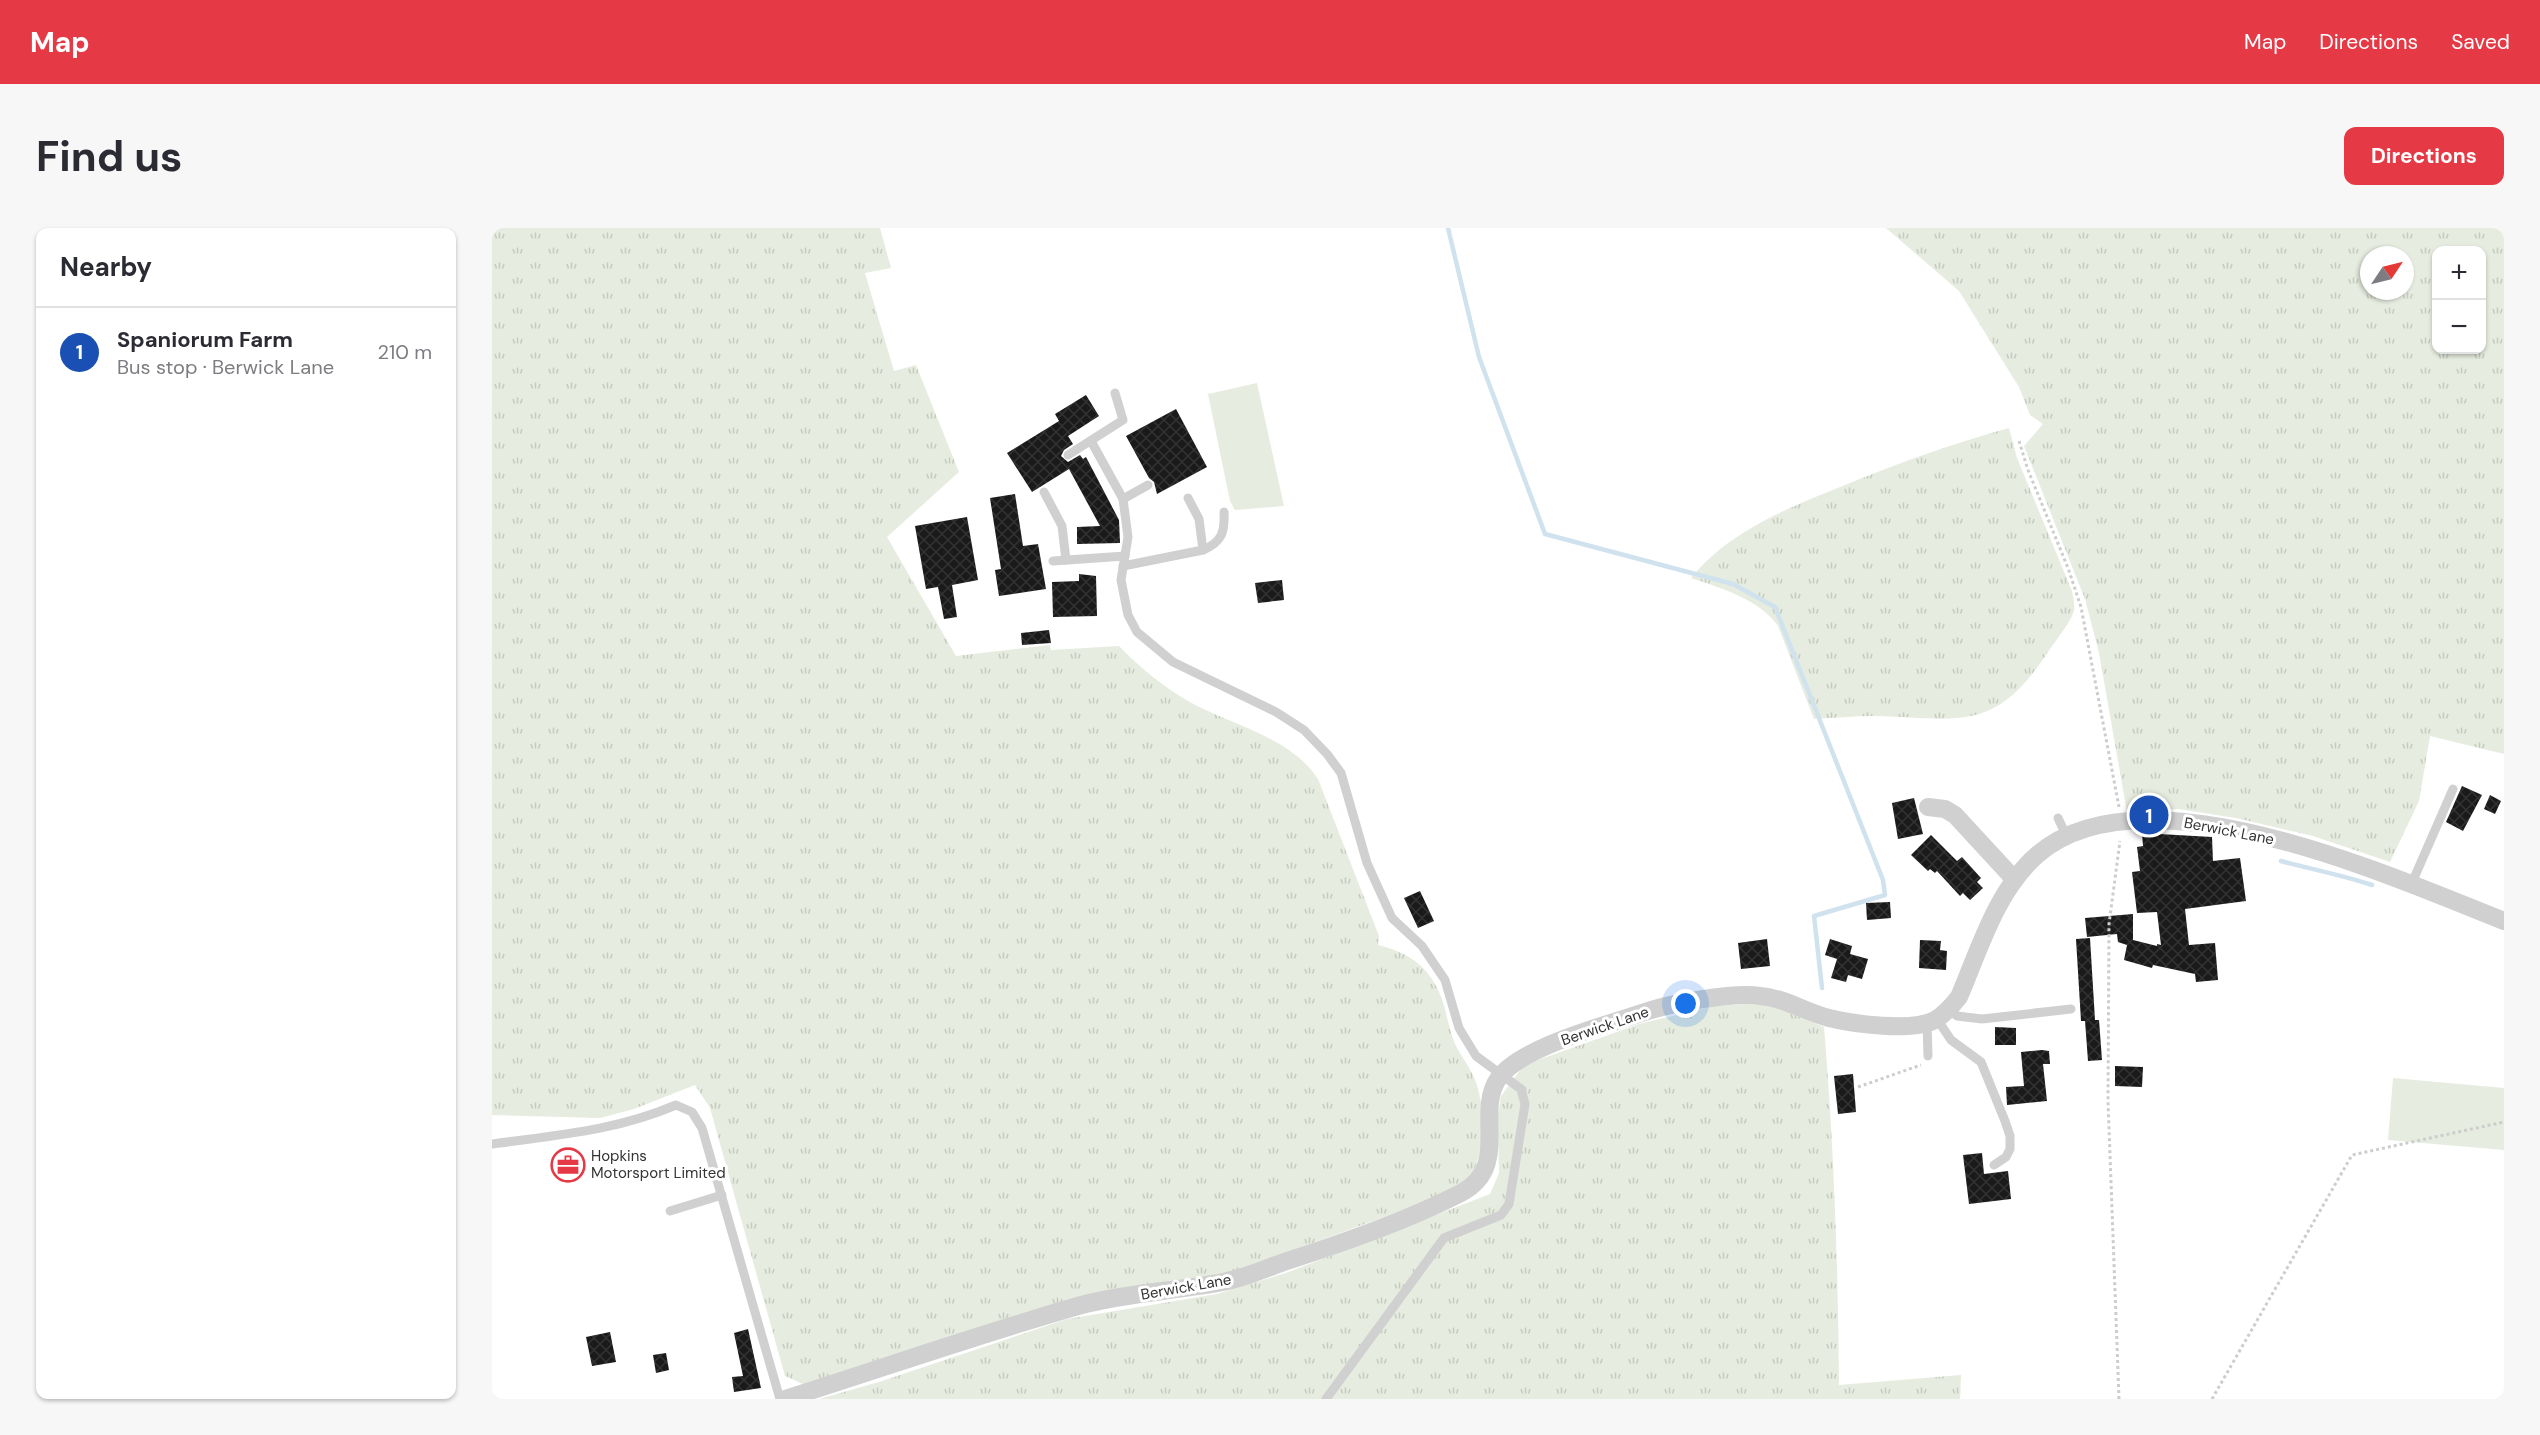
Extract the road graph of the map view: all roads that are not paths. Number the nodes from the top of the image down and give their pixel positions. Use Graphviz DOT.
graph roads {
  1 [pos="1114,393"];
  2 [pos="1091,441"];
  3 [pos="1068,455"];
  4 [pos="1148,485"];
  5 [pos="1044,492"];
  6 [pos="1123,498"];
  7 [pos="1188,498"];
  8 [pos="1224,512"];
  9 [pos="1203,550"];
  10 [pos="1066,560"];
  11 [pos="1053,561"];
  12 [pos="1124,561"];
  13 [pos="2453,789"];
  14 [pos="1928,807"];
  15 [pos="2058,818"];
  16 [pos="2066,835"];
  17 [pos="2014,879"];
  18 [pos="2411,885"];
  19 [pos="2504,921"];
  20 [pos="2071,1009"];
  21 [pos="1938,1017"];
  22 [pos="1928,1056"];
  23 [pos="1502,1075"];
  24 [pos="492,1144"];
  25 [pos="1994,1165"];
  26 [pos="722,1195"];
  27 [pos="670,1211"];
  28 [pos="780,1399"];
  29 [pos="786,1399"];
  30 [pos="1326,1399"];
  1 -- 2 [label="lane"];
  2 -- 3 [label="lane"];
  2 -- 6 [label="lane"];
  4 -- 6 [label="lane"];
  5 -- 10 [label="lane"];
  6 -- 12 [label="lane"];
  7 -- 9 [label="lane"];
  8 -- 9 [label="lane"];
  9 -- 12 [label="lane"];
  10 -- 11 [label="lane"];
  10 -- 12 [label="lane"];
  12 -- 23 [label="lane"];
  13 -- 18 [label="lane"];
  14 -- 17 [label="street"];
  15 -- 16 [label="lane"];
  16 -- 17 [label="street, Berwick Lane"];
  16 -- 18 [label="street, Berwick Lane"];
  17 -- 21 [label="street, Berwick Lane"];
  18 -- 19 [label="street, Berwick Lane"];
  20 -- 21 [label="lane"];
  21 -- 22 [label="lane"];
  21 -- 23 [label="street, Berwick Lane"];
  21 -- 25 [label="lane"];
  23 -- 29 [label="street, Berwick Lane"];
  23 -- 30 [label="lane"];
  24 -- 26 [label="lane"];
  26 -- 27 [label="lane"];
  26 -- 28 [label="lane"];
}
